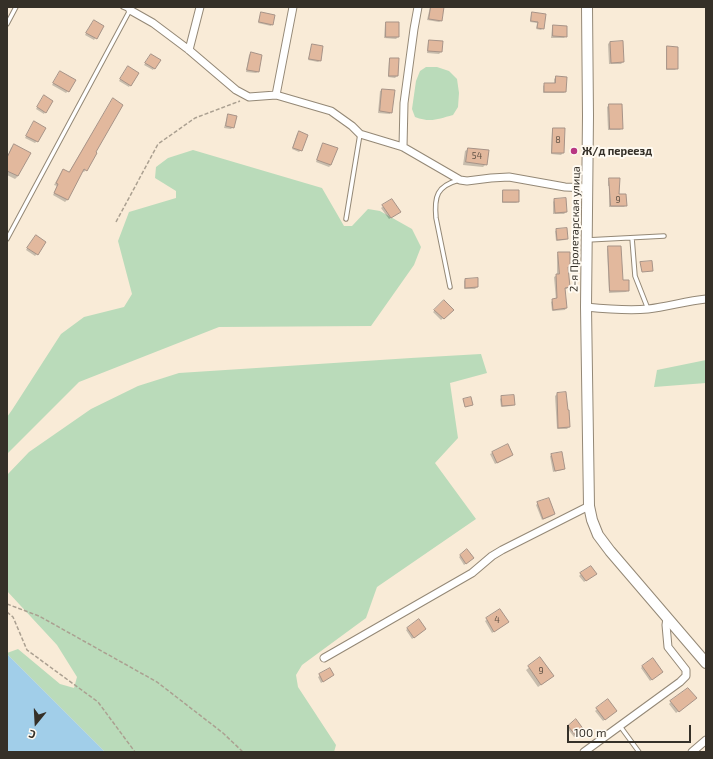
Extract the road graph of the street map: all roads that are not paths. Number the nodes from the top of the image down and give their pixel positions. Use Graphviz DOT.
graph roads {
  1 [pos="16,7"];
  2 [pos="200,7"];
  3 [pos="293,7"];
  4 [pos="418,7"];
  5 [pos="587,7"];
  6 [pos="126,9"];
  7 [pos="7,24"];
  8 [pos="189,50"];
  9 [pos="276,95"];
  10 [pos="360,134"];
  11 [pos="403,147"];
  12 [pos="460,180"];
  13 [pos="588,188"];
  14 [pos="346,220"];
  15 [pos="664,236"];
  16 [pos="632,238"];
  17 [pos="7,239"];
  18 [pos="587,240"];
  19 [pos="450,287"];
  20 [pos="706,299"];
  21 [pos="586,307"];
  22 [pos="648,309"];
  23 [pos="589,506"];
  24 [pos="667,618"];
  25 [pos="324,658"];
  26 [pos="706,663"];
  27 [pos="620,726"];
  28 [pos="706,740"];
  29 [pos="636,746"];
  30 [pos="584,752"];
  31 [pos="639,752"];
  32 [pos="644,752"];
  33 [pos="692,752"];
  1 -- 7 [label="lane"];
  2 -- 8 [label="street"];
  3 -- 9 [label="street"];
  4 -- 11 [label="street"];
  5 -- 13 [label="main road, 2-я Пролетарская улица"];
  6 -- 8 [label="street"];
  6 -- 17 [label="lane"];
  8 -- 9 [label="street"];
  9 -- 10 [label="street"];
  10 -- 11 [label="street"];
  10 -- 14 [label="lane"];
  11 -- 12 [label="street"];
  12 -- 13 [label="street"];
  12 -- 19 [label="lane"];
  13 -- 18 [label="main road, 2-я Пролетарская улица"];
  15 -- 16 [label="lane"];
  16 -- 18 [label="lane"];
  16 -- 22 [label="lane"];
  18 -- 21 [label="main road, 2-я Пролетарская улица"];
  20 -- 22 [label="street"];
  21 -- 22 [label="street"];
  21 -- 23 [label="main road, 2-я Пролетарская улица"];
  23 -- 24 [label="main road, 2-я Пролетарская улица"];
  23 -- 25 [label="street"];
  24 -- 26 [label="main road, 2-я Пролетарская улица"];
  24 -- 27 [label="street"];
  27 -- 29 [label="lane"];
  27 -- 30 [label="street"];
  28 -- 33 [label="street"];
  29 -- 31 [label="lane"];
  29 -- 32 [label="lane"];
}
